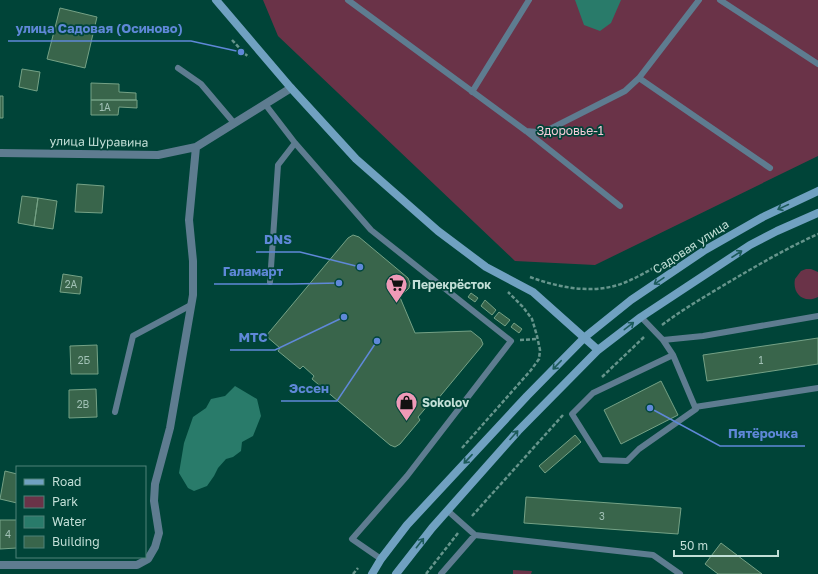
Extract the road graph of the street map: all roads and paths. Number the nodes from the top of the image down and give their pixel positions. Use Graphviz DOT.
graph roads {
  1 [pos="216,0"];
  2 [pos="348,0"];
  3 [pos="528,0"];
  4 [pos="699,0"];
  5 [pos="720,0"];
  6 [pos="232,40"];
  7 [pos="251,58"];
  8 [pos="818,64"];
  9 [pos="178,68"];
  10 [pos="639,78"];
  11 [pos="291,88"];
  12 [pos="472,92"];
  13 [pos="265,104"];
  14 [pos="234,123"];
  15 [pos="526,131"];
  16 [pos="294,143"];
  17 [pos="196,147"];
  18 [pos="0,153"];
  19 [pos="770,168"];
  20 [pos="818,191"];
  21 [pos="620,206"];
  22 [pos="818,213"];
  23 [pos="818,234"];
  24 [pos="685,249"];
  25 [pos="528,276"];
  26 [pos="270,282"];
  27 [pos="507,291"];
  28 [pos="191,305"];
  29 [pos="818,316"];
  30 [pos="641,317"];
  31 [pos="660,327"];
  32 [pos="584,337"];
  33 [pos="537,339"];
  34 [pos="663,340"];
  35 [pos="511,341"];
  36 [pos="598,350"];
  37 [pos="673,355"];
  38 [pos="818,388"];
  39 [pos="696,407"];
  40 [pos="115,412"];
  41 [pos="554,424"];
  42 [pos="460,450"];
  43 [pos="448,510"];
  44 [pos="472,516"];
  45 [pos="459,532"];
  46 [pos="475,535"];
  47 [pos="381,559"];
  48 [pos="0,565"];
  49 [pos="358,568"];
  50 [pos="670,571"];
  51 [pos="353,574"];
  52 [pos="372,574"];
  53 [pos="396,574"];
  54 [pos="426,574"];
  55 [pos="441,574"];
  56 [pos="680,574"];
  1 -- 11 [label="street"];
  2 -- 12 [label="lane"];
  3 -- 12 [label="lane"];
  4 -- 10 [label="lane"];
  5 -- 8 [label="lane"];
  6 -- 7 [label="path"];
  9 -- 14 [label="lane"];
  10 -- 15 [label="lane"];
  10 -- 19 [label="lane"];
  11 -- 13 [label="street"];
  11 -- 32 [label="street"];
  12 -- 15 [label="lane"];
  13 -- 14 [label="street"];
  13 -- 16 [label="lane"];
  14 -- 17 [label="street"];
  15 -- 21 [label="lane"];
  16 -- 26 [label="lane"];
  16 -- 35 [label="lane"];
  17 -- 18 [label="street, улица Шуравина"];
  17 -- 28 [label="street"];
  20 -- 32 [label="street, Садовая улица, one-way"];
  30 -- 22 [label="street, one-way"];
  23 -- 31 [label="path"];
  24 -- 25 [label="path"];
  27 -- 33 [label="path"];
  28 -- 40 [label="lane"];
  28 -- 48 [label="street"];
  29 -- 34 [label="lane"];
  30 -- 34 [label="lane"];
  36 -- 30 [label="street, one-way"];
  32 -- 36 [label="street"];
  32 -- 47 [label="street, Садовая улица, one-way"];
  33 -- 35 [label="path"];
  33 -- 42 [label="path"];
  34 -- 37 [label="lane"];
  35 -- 47 [label="lane"];
  43 -- 36 [label="street, one-way"];
  37 -- 39 [label="lane"];
  37 -- 39 [label="lane"];
  38 -- 39 [label="lane"];
  41 -- 44 [label="path"];
  43 -- 46 [label="lane"];
  53 -- 43 [label="street, one-way"];
  45 -- 54 [label="path"];
  46 -- 50 [label="lane"];
  46 -- 55 [label="lane"];
  47 -- 52 [label="street, Садовая улица"];
  49 -- 51 [label="path"];
  50 -- 56 [label="lane"];
}
